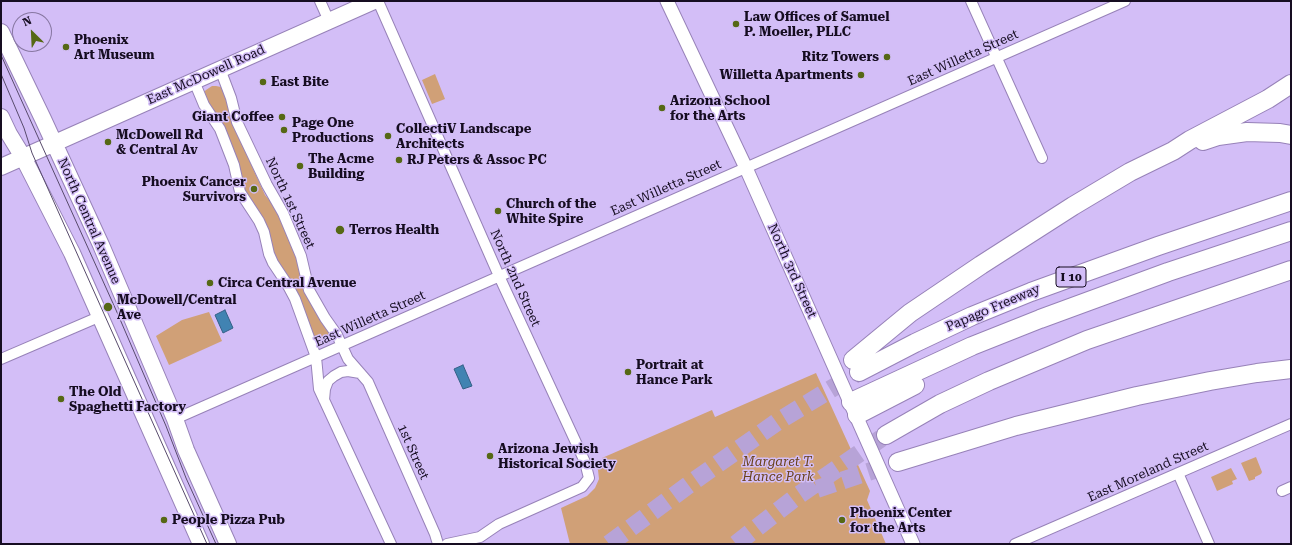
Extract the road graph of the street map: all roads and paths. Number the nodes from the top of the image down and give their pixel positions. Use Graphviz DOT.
graph roads {
  1 [pos="320,1"];
  2 [pos="374,1"];
  3 [pos="378,1"];
  4 [pos="667,1"];
  5 [pos="971,1"];
  6 [pos="1125,1"];
  7 [pos="329,21"];
  8 [pos="1,32"];
  9 [pos="996,58"];
  10 [pos="220,69"];
  11 [pos="194,80"];
  12 [pos="1291,84"];
  13 [pos="1,117"];
  14 [pos="1291,135"];
  15 [pos="54,143"];
  16 [pos="1173,151"];
  17 [pos="30,154"];
  18 [pos="1042,158"];
  19 [pos="1,167"];
  20 [pos="746,168"];
  21 [pos="1291,201"];
  22 [pos="1291,231"];
  23 [pos="1291,242"];
  24 [pos="1291,270"];
  25 [pos="500,276"];
  26 [pos="101,316"];
  27 [pos="342,345"];
  28 [pos="316,357"];
  29 [pos="1,359"];
  30 [pos="1291,359"];
  31 [pos="1291,369"];
  32 [pos="360,373"];
  33 [pos="1257,373"];
  34 [pos="324,402"];
  35 [pos="854,409"];
  36 [pos="175,419"];
  37 [pos="1291,424"];
  38 [pos="886,435"];
  39 [pos="898,462"];
  40 [pos="1178,473"];
  41 [pos="201,544"];
  42 [pos="228,544"];
  43 [pos="391,544"];
  44 [pos="438,544"];
  45 [pos="447,544"];
  46 [pos="913,544"];
  47 [pos="1016,544"];
  48 [pos="1210,544"];
  1 -- 7 [label="street"];
  2 -- 7 [label="main road, East McDowell Road"];
  3 -- 25 [label="street, North 2nd Street"];
  4 -- 20 [label="street, North 3rd Street"];
  5 -- 9 [label="street"];
  6 -- 9 [label="street, East Willetta Street"];
  7 -- 10 [label="main road, East McDowell Road"];
  8 -- 15 [label="main road, North Central Avenue"];
  9 -- 18 [label="street"];
  9 -- 20 [label="street, East Willetta Street"];
  10 -- 11 [label="main road, East McDowell Road"];
  10 -- 27 [label="street, North 1st Street"];
  11 -- 15 [label="main road, East McDowell Road"];
  11 -- 28 [label="street"];
  12 -- 16 [label="highway"];
  13 -- 17 [label="main road"];
  14 -- 16 [label="highway"];
  15 -- 17 [label="main road, East McDowell Road"];
  15 -- 36 [label="main road, North Central Avenue"];
  16 -- 21 [label="highway, Papago Freeway / I 10"];
  17 -- 19 [label="main road, East McDowell Road"];
  17 -- 26 [label="main road"];
  20 -- 25 [label="street, East Willetta Street"];
  20 -- 35 [label="street, North 3rd Street"];
  22 -- 35 [label="highway"];
  23 -- 35 [label="highway"];
  24 -- 38 [label="highway"];
  25 -- 27 [label="street, East Willetta Street"];
  25 -- 45 [label="street, North 2nd Street"];
  26 -- 29 [label="street"];
  26 -- 41 [label="main road"];
  27 -- 28 [label="street, East Willetta Street"];
  27 -- 32 [label="street, 1st Street"];
  28 -- 34 [label="street"];
  28 -- 36 [label="street, East Willetta Street"];
  30 -- 33 [label="highway"];
  31 -- 33 [label="highway"];
  32 -- 34 [label="street"];
  32 -- 44 [label="street, 1st Street"];
  33 -- 39 [label="highway"];
  34 -- 43 [label="street"];
  35 -- 46 [label="street, North 3rd Street"];
  36 -- 42 [label="main road, North Central Avenue"];
  37 -- 40 [label="street, East Moreland Street"];
  40 -- 47 [label="street, East Moreland Street"];
  40 -- 48 [label="street"];
}
